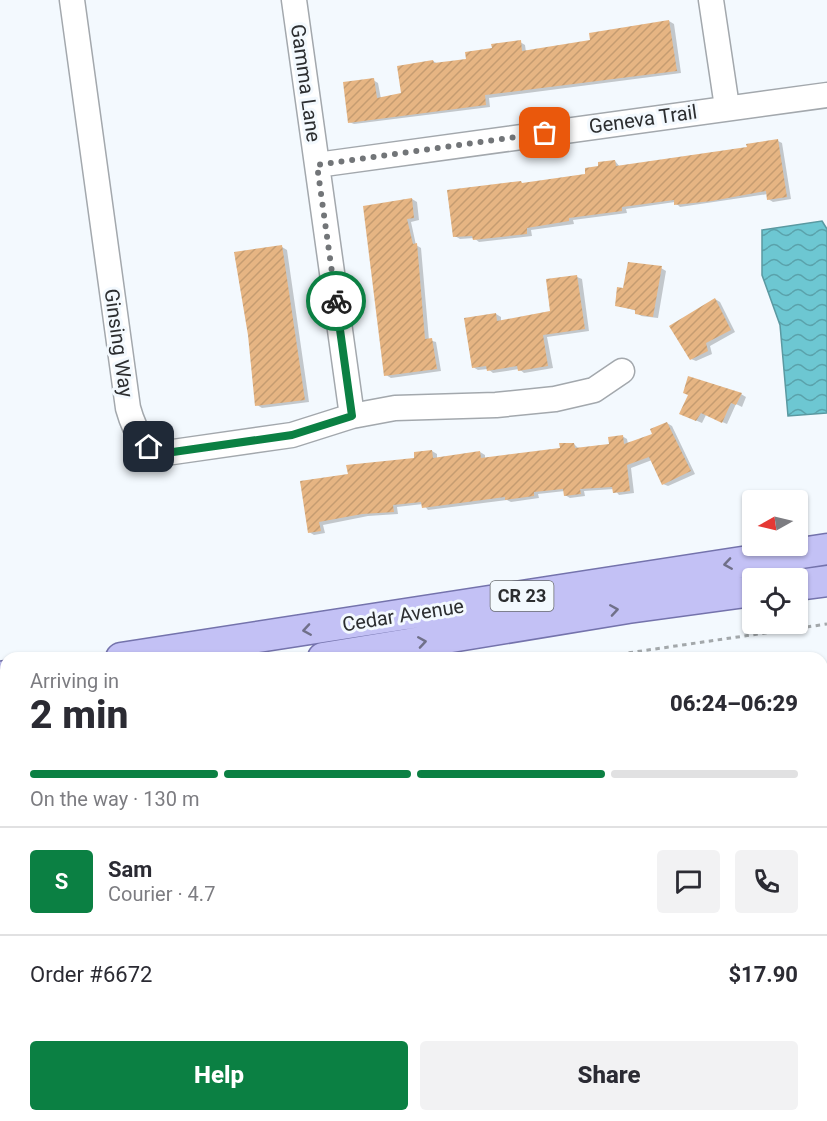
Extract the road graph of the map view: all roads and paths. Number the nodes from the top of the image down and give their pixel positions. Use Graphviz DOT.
graph roads {
  1 [pos="72,0"];
  2 [pos="294,0"];
  3 [pos="711,0"];
  4 [pos="827,95"];
  5 [pos="727,107"];
  6 [pos="317,165"];
  7 [pos="622,371"];
  8 [pos="352,416"];
  9 [pos="827,549"];
  10 [pos="827,581"];
  11 [pos="808,584"];
  12 [pos="742,592"];
  13 [pos="827,624"];
  14 [pos="160,652"];
  15 [pos="360,652"];
  16 [pos="634,652"];
  1 -- 8 [label="street, Ginsing Way"];
  2 -- 6 [label="street, Gamma Lane"];
  3 -- 5 [label="street"];
  4 -- 5 [label="street, Geneva Trail"];
  5 -- 6 [label="street, Geneva Trail"];
  6 -- 8 [label="street, Gamma Lane"];
  7 -- 8 [label="street, Ginsing Way"];
  9 -- 14 [label="main road, Cedar Avenue / CR 23, one-way"];
  10 -- 11 [label="main road"];
  15 -- 12 [label="main road, Cedar Avenue / CR 23, one-way"];
  13 -- 16 [label="path"];
}
